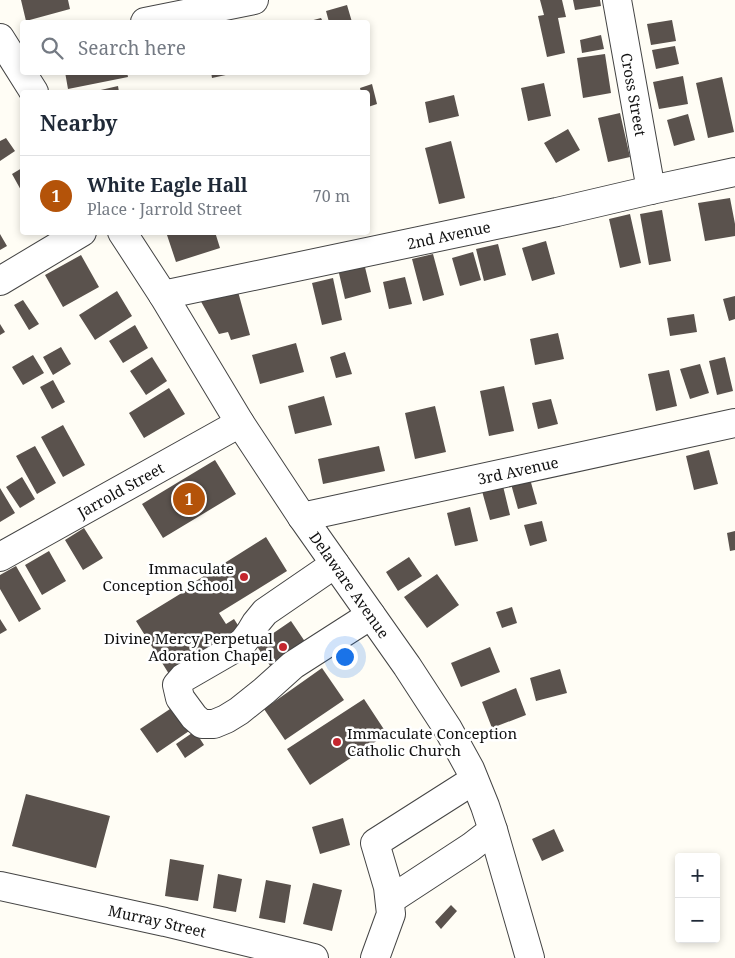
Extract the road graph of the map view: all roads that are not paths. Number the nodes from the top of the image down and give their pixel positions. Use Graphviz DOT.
graph roads {
  1 [pos="254,0"];
  2 [pos="617,0"];
  3 [pos="155,20"];
  4 [pos="10,46"];
  5 [pos="20,65"];
  6 [pos="25,75"];
  7 [pos="33,90"];
  8 [pos="735,172"];
  9 [pos="651,190"];
  10 [pos="77,235"];
  11 [pos="124,235"];
  12 [pos="0,281"];
  13 [pos="163,295"];
  14 [pos="240,422"];
  15 [pos="735,423"];
  16 [pos="302,517"];
  17 [pos="0,557"];
  18 [pos="335,564"];
  19 [pos="371,615"];
  20 [pos="474,780"];
  21 [pos="493,830"];
  22 [pos="0,886"];
  23 [pos="390,900"];
  24 [pos="314,958"];
  25 [pos="375,958"];
  26 [pos="530,958"];
  1 -- 3 [label="street"];
  2 -- 9 [label="street, Cross Street"];
  4 -- 5 [label="street"];
  6 -- 7 [label="street"];
  8 -- 9 [label="street, 2nd Avenue"];
  9 -- 13 [label="street, 2nd Avenue"];
  10 -- 12 [label="street"];
  11 -- 13 [label="street, Delaware Avenue"];
  13 -- 14 [label="street, Delaware Avenue"];
  14 -- 16 [label="street, Delaware Avenue"];
  14 -- 17 [label="street, Jarrold Street"];
  15 -- 16 [label="street, 3rd Avenue"];
  16 -- 18 [label="street, Delaware Avenue"];
  18 -- 19 [label="street, Delaware Avenue"];
  18 -- 19 [label="street"];
  19 -- 20 [label="street, Delaware Avenue"];
  20 -- 21 [label="street, Delaware Avenue"];
  20 -- 23 [label="street"];
  21 -- 23 [label="street"];
  21 -- 26 [label="street, Delaware Avenue"];
  22 -- 24 [label="street, Murray Street"];
  23 -- 25 [label="street"];
}
